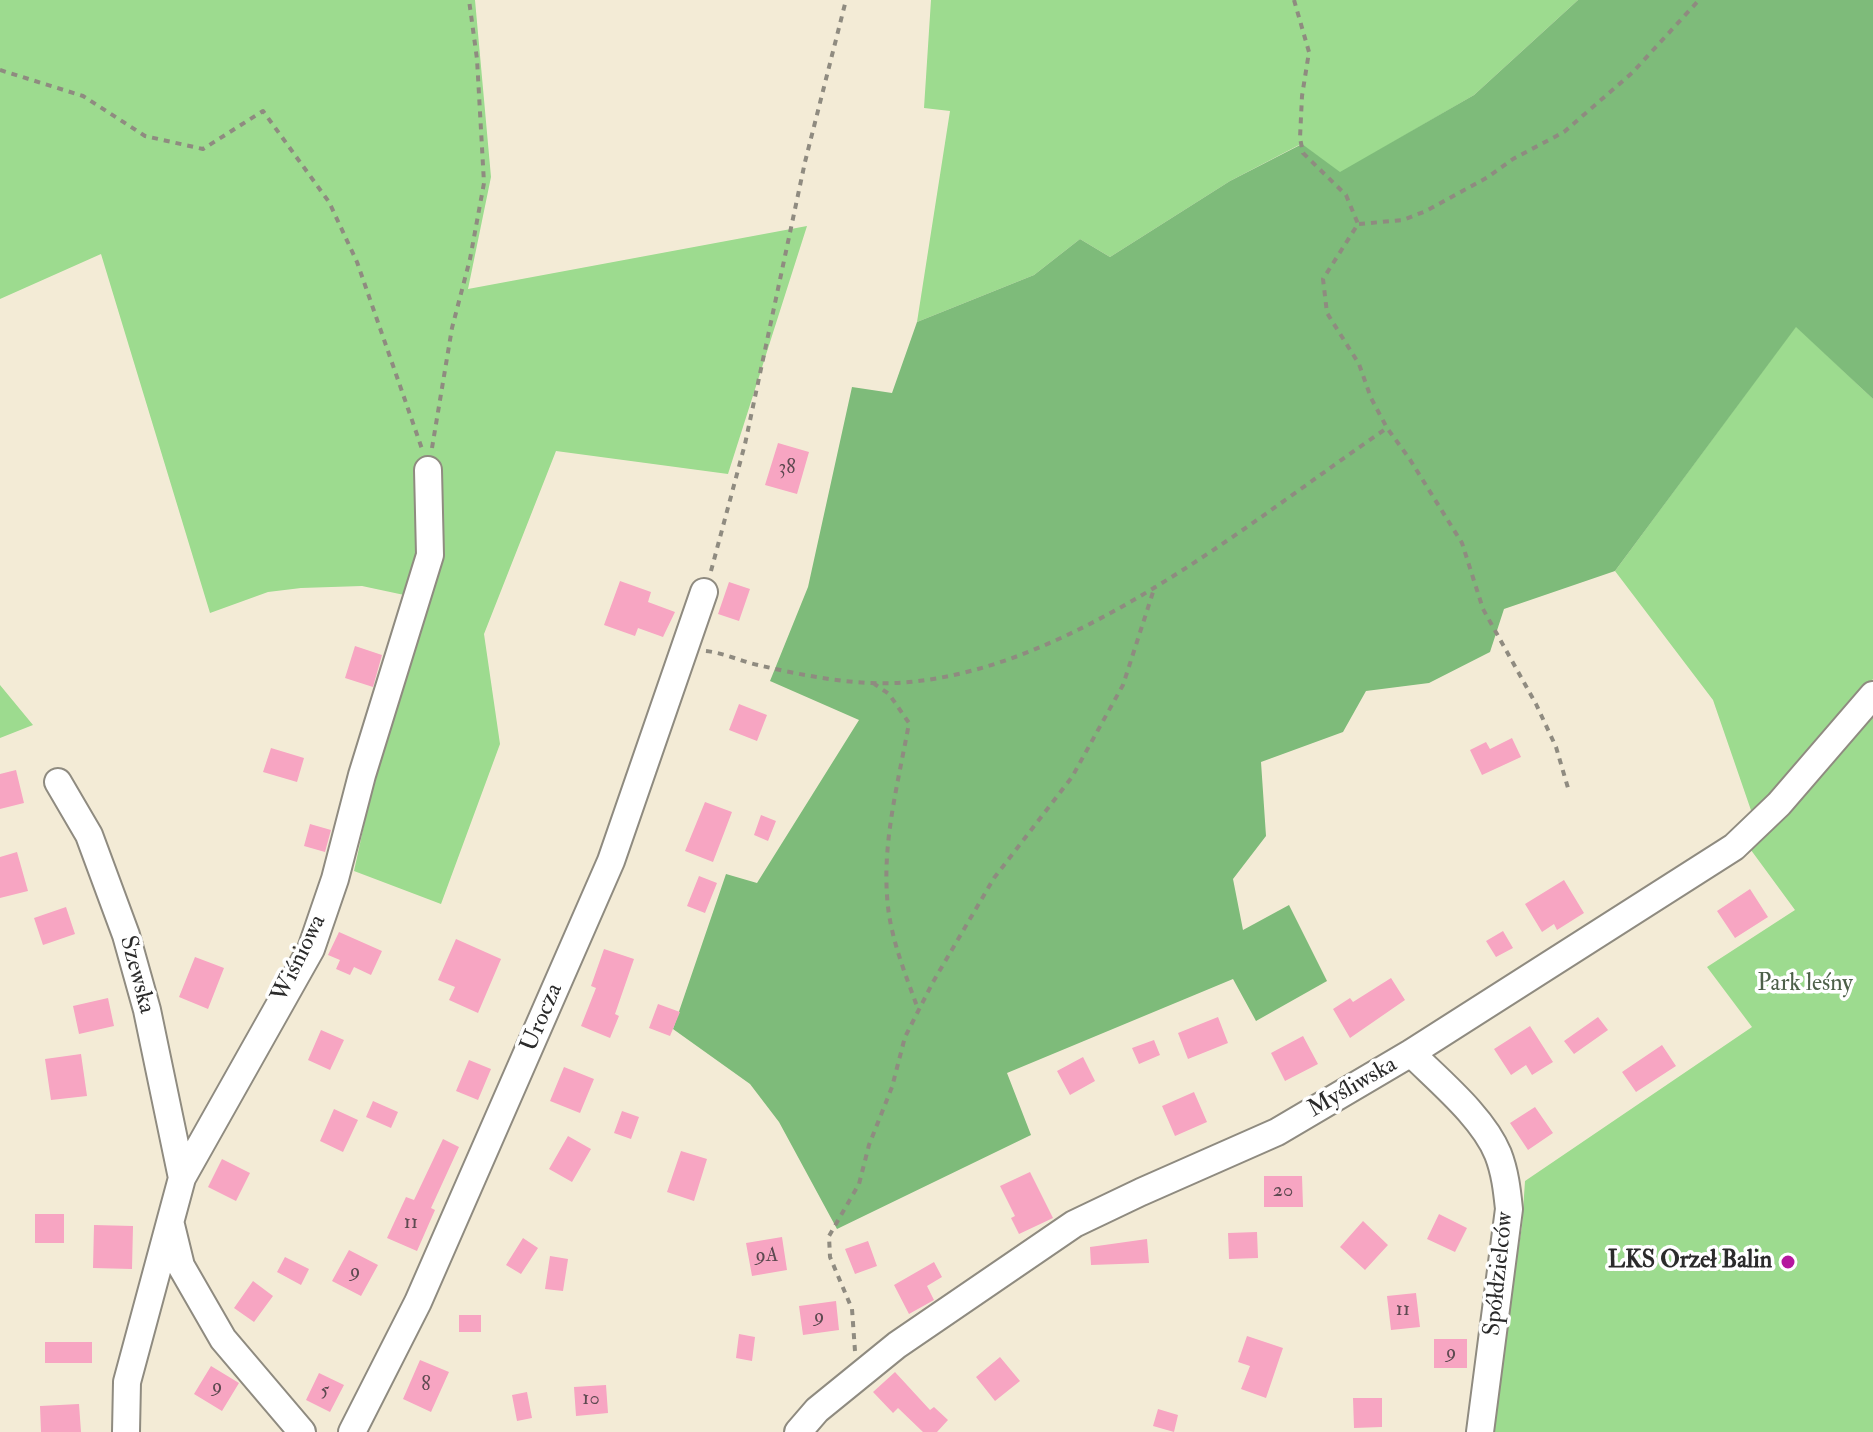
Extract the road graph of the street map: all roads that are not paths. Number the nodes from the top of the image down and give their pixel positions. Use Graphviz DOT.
graph roads {
  1 [pos="428,470"];
  2 [pos="704,592"];
  3 [pos="1873,695"];
  4 [pos="58,782"];
  5 [pos="1411,1053"];
  6 [pos="182,1178"];
  7 [pos="170,1220"];
  8 [pos="126,1432"];
  9 [pos="302,1432"];
  10 [pos="352,1432"];
  11 [pos="798,1432"];
  12 [pos="1480,1432"];
  1 -- 6 [label="street, Wiśniowa"];
  2 -- 10 [label="street, Urocza"];
  3 -- 5 [label="street, Myśliwska"];
  4 -- 6 [label="street, Szewska"];
  5 -- 11 [label="street, Myśliwska"];
  5 -- 12 [label="street, Spółdzielców"];
  6 -- 7 [label="street, Wiśniowa"];
  7 -- 8 [label="street, Wiśniowa"];
  7 -- 9 [label="street"];
}
